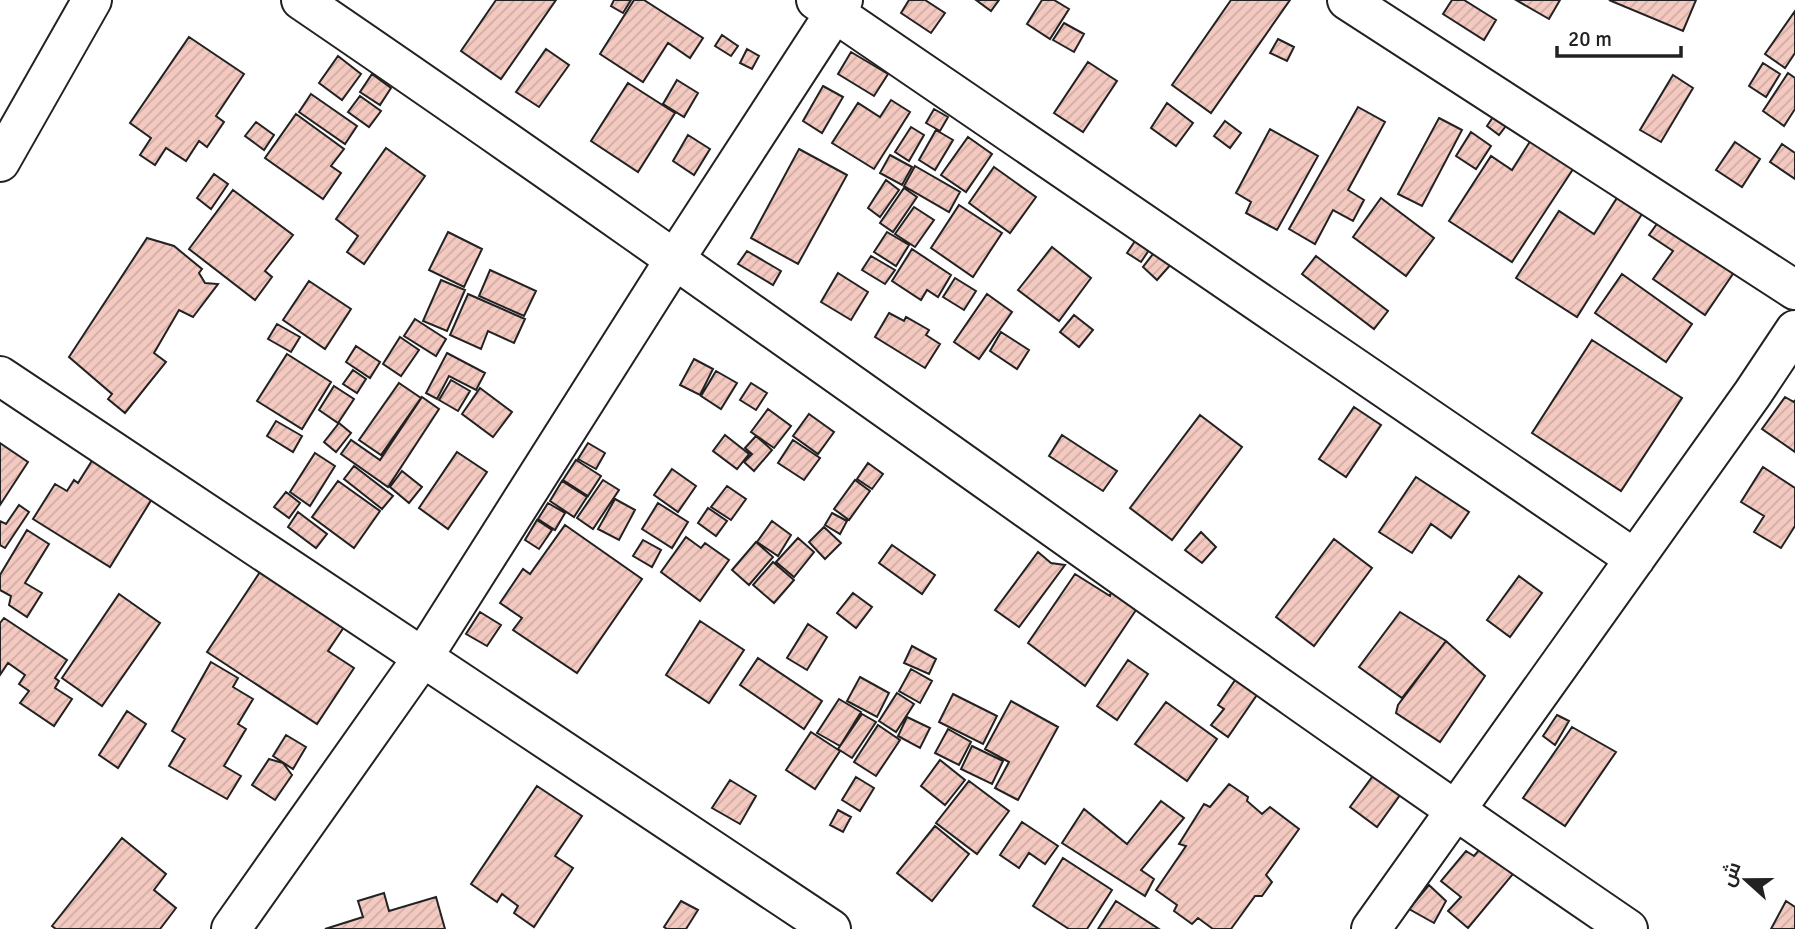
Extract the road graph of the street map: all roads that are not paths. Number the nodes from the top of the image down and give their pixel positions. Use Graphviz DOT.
graph roads {
  1 [pos="92,0"];
  2 [pos="300,0"];
  3 [pos="1347,0"];
  4 [pos="831,4"];
  5 [pos="0,162"];
  6 [pos="675,259"];
  7 [pos="1795,290"];
  8 [pos="1795,330"];
  9 [pos="0,376"];
  10 [pos="1635,559"];
  11 [pos="423,657"];
  12 [pos="1454,810"];
  13 [pos="232,929"];
  14 [pos="831,929"];
  15 [pos="1371,929"];
  16 [pos="1628,929"];
  1 -- 5 [label="street"];
  2 -- 6 [label="street"];
  3 -- 7 [label="street"];
  4 -- 6 [label="street"];
  4 -- 10 [label="street"];
  6 -- 11 [label="street"];
  6 -- 12 [label="street"];
  8 -- 10 [label="street"];
  9 -- 11 [label="street"];
  10 -- 12 [label="street"];
  11 -- 13 [label="street"];
  11 -- 14 [label="street"];
  12 -- 15 [label="street"];
  12 -- 16 [label="street"];
}
